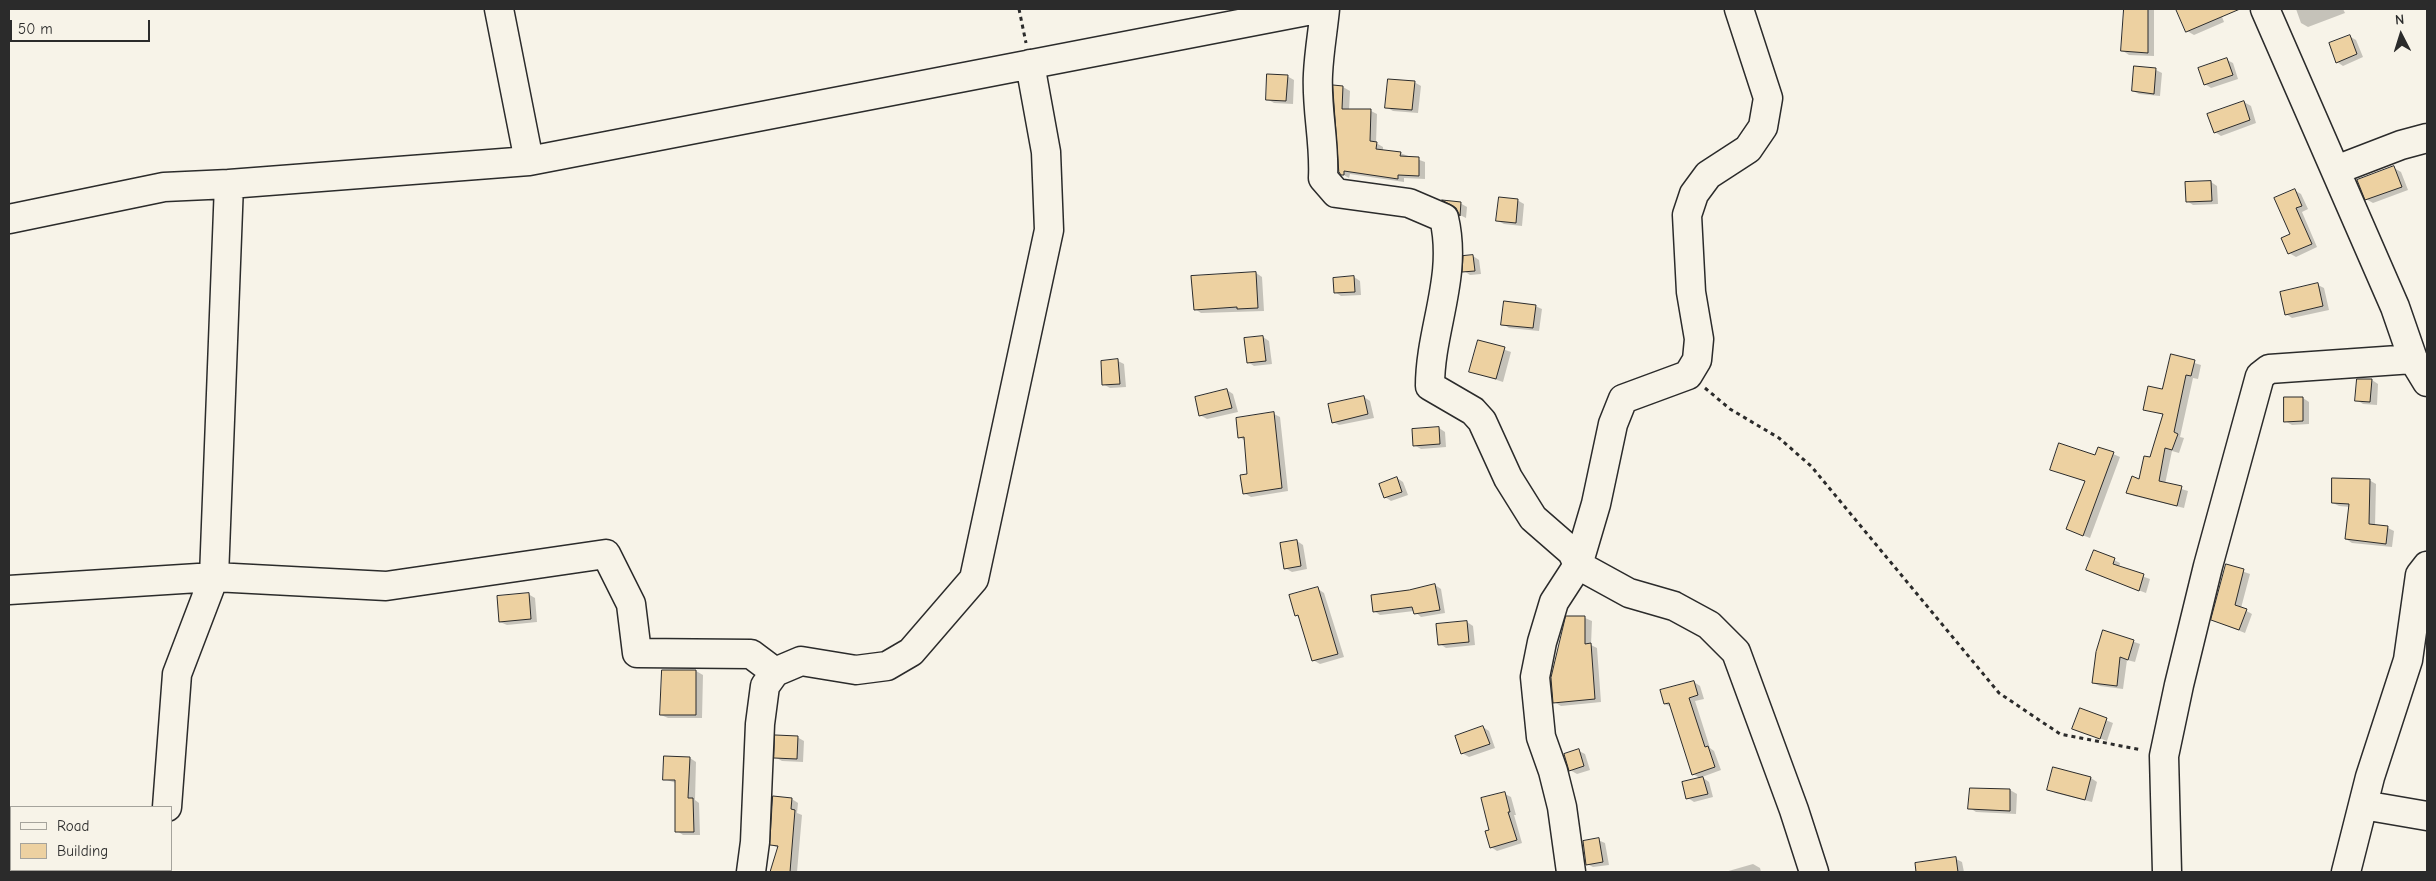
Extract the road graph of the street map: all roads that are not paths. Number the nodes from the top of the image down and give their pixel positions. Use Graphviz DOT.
graph roads {
  1 [pos="499,9"];
  2 [pos="1325,9"];
  3 [pos="1739,9"];
  4 [pos="2265,9"];
  5 [pos="1302,10"];
  6 [pos="1030,64"];
  7 [pos="2427,138"];
  8 [pos="529,161"];
  9 [pos="2336,170"];
  10 [pos="229,184"];
  11 [pos="9,220"];
  12 [pos="2413,359"];
  13 [pos="2427,382"];
  14 [pos="1578,565"];
  15 [pos="2427,566"];
  16 [pos="214,577"];
  17 [pos="9,590"];
  18 [pos="775,672"];
  19 [pos="2363,805"];
  20 [pos="167,806"];
  21 [pos="2427,816"];
  22 [pos="751,872"];
  23 [pos="1571,872"];
  24 [pos="1814,872"];
  25 [pos="2167,872"];
  26 [pos="2346,872"];
  1 -- 8 [label="street"];
  2 -- 14 [label="street"];
  3 -- 14 [label="street"];
  4 -- 9 [label="street"];
  5 -- 6 [label="street"];
  6 -- 8 [label="street"];
  6 -- 18 [label="street"];
  7 -- 9 [label="street"];
  8 -- 10 [label="street"];
  9 -- 12 [label="street"];
  10 -- 11 [label="street"];
  10 -- 16 [label="street"];
  12 -- 13 [label="street"];
  12 -- 25 [label="street"];
  14 -- 23 [label="street"];
  14 -- 24 [label="street"];
  15 -- 19 [label="street"];
  16 -- 17 [label="street"];
  16 -- 18 [label="street"];
  16 -- 20 [label="street"];
  18 -- 22 [label="street"];
  19 -- 21 [label="street"];
  19 -- 26 [label="street"];
}
